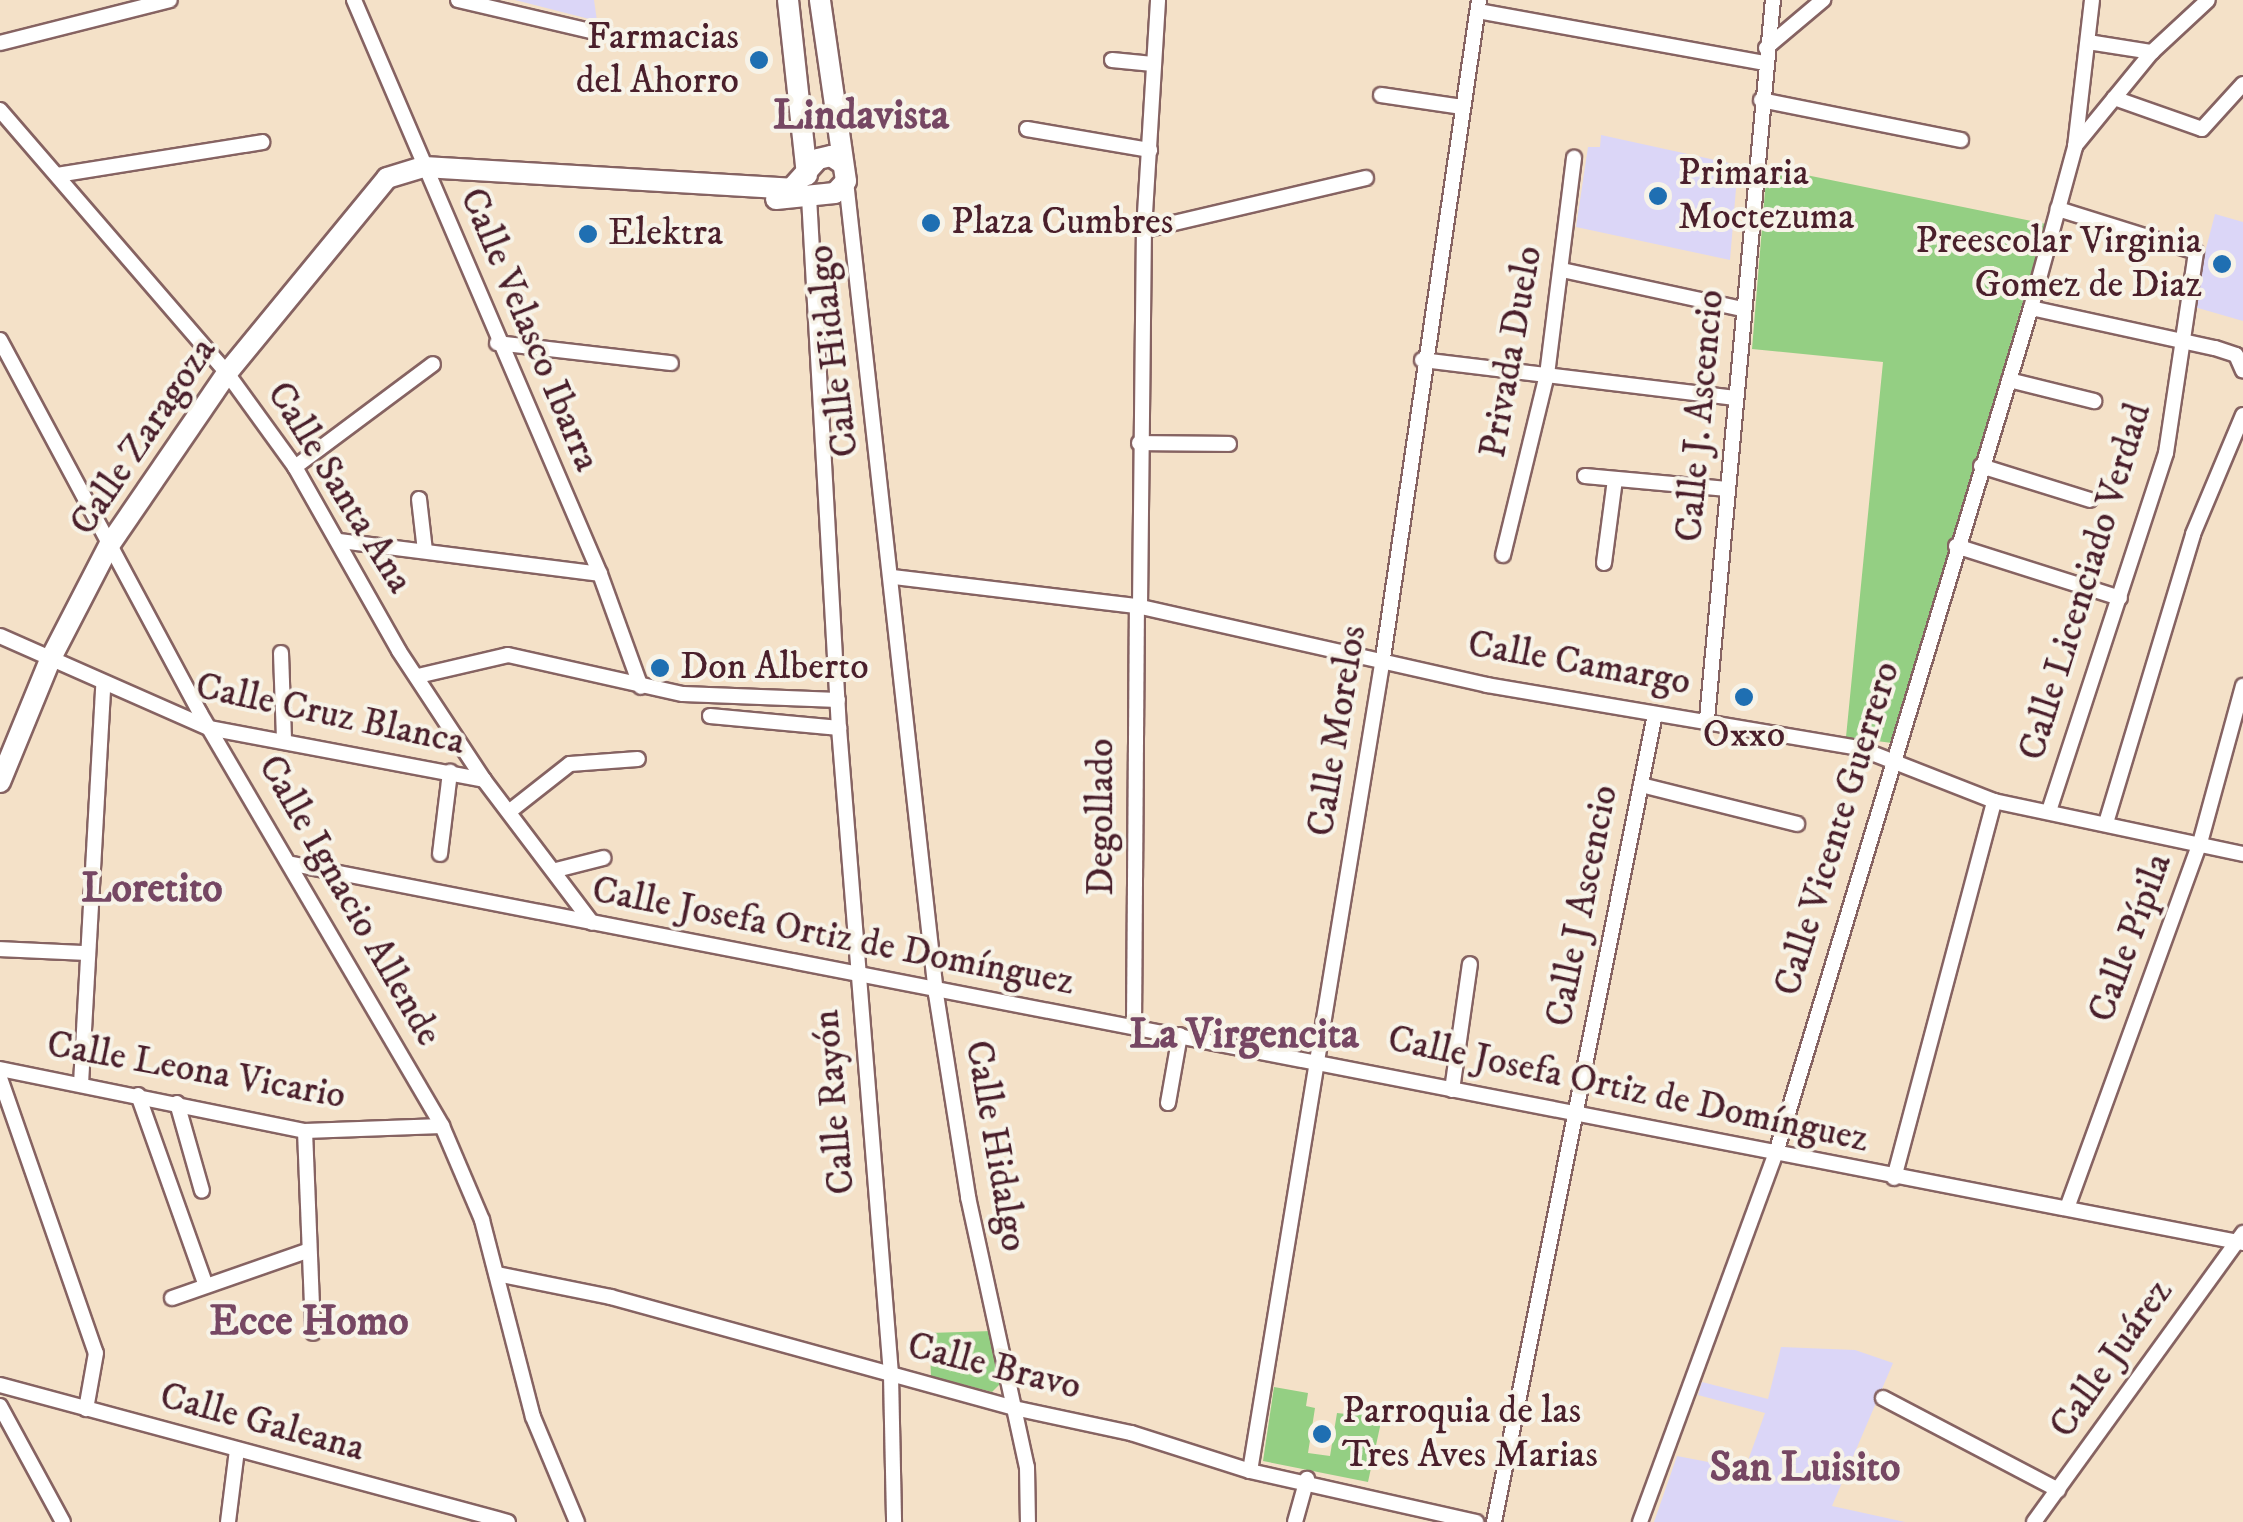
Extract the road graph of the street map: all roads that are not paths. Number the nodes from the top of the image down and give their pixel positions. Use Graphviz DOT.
graph roads {
  1 [pos="170,0"];
  2 [pos="354,0"];
  3 [pos="458,0"];
  4 [pos="788,0"];
  5 [pos="820,0"];
  6 [pos="1158,0"];
  7 [pos="1773,0"];
  8 [pos="1821,0"];
  9 [pos="2092,0"];
  10 [pos="2208,0"];
  11 [pos="1479,6"];
  12 [pos="590,31"];
  13 [pos="2088,42"];
  14 [pos="0,43"];
  15 [pos="2152,52"];
  16 [pos="1766,55"];
  17 [pos="1112,60"];
  18 [pos="1153,64"];
  19 [pos="2243,84"];
  20 [pos="1381,95"];
  21 [pos="2114,98"];
  22 [pos="1761,100"];
  23 [pos="1462,107"];
  24 [pos="0,110"];
  25 [pos="836,121"];
  26 [pos="802,124"];
  27 [pos="1027,129"];
  28 [pos="1961,140"];
  29 [pos="262,142"];
  30 [pos="2075,147"];
  31 [pos="1150,150"];
  32 [pos="1574,158"];
  33 [pos="806,168"];
  34 [pos="419,172"];
  35 [pos="844,172"];
  36 [pos="57,175"];
  37 [pos="1366,178"];
  38 [pos="809,197"];
  39 [pos="2058,209"];
  40 [pos="1144,230"];
  41 [pos="1562,270"];
  42 [pos="2031,308"];
  43 [pos="1744,309"];
  44 [pos="2180,342"];
  45 [pos="497,343"];
  46 [pos="2,346"];
  47 [pos="1422,360"];
  48 [pos="670,363"];
  49 [pos="432,364"];
  50 [pos="2243,370"];
  51 [pos="227,372"];
  52 [pos="1547,375"];
  53 [pos="2008,380"];
  54 [pos="1735,398"];
  55 [pos="2094,401"];
  56 [pos="2243,414"];
  57 [pos="1140,443"];
  58 [pos="1230,444"];
  59 [pos="295,466"];
  60 [pos="1982,466"];
  61 [pos="1585,476"];
  62 [pos="1614,480"];
  63 [pos="1726,489"];
  64 [pos="419,499"];
  65 [pos="2090,500"];
  66 [pos="340,541"];
  67 [pos="110,544"];
  68 [pos="1956,546"];
  69 [pos="425,551"];
  70 [pos="1503,555"];
  71 [pos="1604,562"];
  72 [pos="600,574"];
  73 [pos="893,577"];
  74 [pos="2120,598"];
  75 [pos="1138,606"];
  76 [pos="0,636"];
  77 [pos="281,653"];
  78 [pos="1384,658"];
  79 [pos="50,660"];
  80 [pos="418,676"];
  81 [pos="103,686"];
  82 [pos="2243,686"];
  83 [pos="641,687"];
  84 [pos="838,700"];
  85 [pos="1655,714"];
  86 [pos="710,716"];
  87 [pos="1707,720"];
  88 [pos="209,728"];
  89 [pos="838,728"];
  90 [pos="284,740"];
  91 [pos="1894,757"];
  92 [pos="638,759"];
  93 [pos="450,772"];
  94 [pos="484,780"];
  95 [pos="0,782"];
  96 [pos="1641,785"];
  97 [pos="1994,801"];
  98 [pos="510,811"];
  99 [pos="2049,811"];
  100 [pos="2106,823"];
  101 [pos="1797,824"];
  102 [pos="2200,844"];
  103 [pos="440,854"];
  104 [pos="2243,854"];
  105 [pos="603,858"];
  106 [pos="293,864"];
  107 [pos="556,870"];
  108 [pos="592,923"];
  109 [pos="0,949"];
  110 [pos="86,953"];
  111 [pos="1470,964"];
  112 [pos="857,978"];
  113 [pos="936,994"];
  114 [pos="1134,1027"];
  115 [pos="1180,1035"];
  116 [pos="1317,1059"];
  117 [pos="0,1069"];
  118 [pos="0,1078"];
  119 [pos="81,1084"];
  120 [pos="1452,1090"];
  121 [pos="138,1095"];
  122 [pos="177,1103"];
  123 [pos="1168,1103"];
  124 [pos="1574,1112"];
  125 [pos="442,1126"];
  126 [pos="305,1131"];
  127 [pos="1776,1153"];
  128 [pos="1894,1178"];
  129 [pos="202,1192"];
  130 [pos="2068,1208"];
  131 [pos="2240,1239"];
  132 [pos="306,1251"];
  133 [pos="497,1274"];
  134 [pos="205,1283"];
  135 [pos="172,1298"];
  136 [pos="314,1333"];
  137 [pos="891,1375"];
  138 [pos="0,1385"];
  139 [pos="1883,1398"];
  140 [pos="0,1406"];
  141 [pos="1014,1408"];
  142 [pos="86,1409"];
  143 [pos="0,1436"];
  144 [pos="19,1436"];
  145 [pos="238,1450"];
  146 [pos="1250,1471"];
  147 [pos="1307,1479"];
  148 [pos="2058,1490"];
  149 [pos="62,1522"];
  150 [pos="228,1522"];
  151 [pos="508,1522"];
  152 [pos="577,1522"];
  153 [pos="894,1522"];
  154 [pos="1028,1522"];
  155 [pos="1295,1522"];
  156 [pos="1476,1522"];
  157 [pos="1494,1522"];
  158 [pos="1640,1522"];
  159 [pos="2034,1522"];
  1 -- 14 [label="street"];
  2 -- 34 [label="street, Calle Velasco Ibarra"];
  3 -- 12 [label="street"];
  4 -- 26 [label="street"];
  5 -- 25 [label="street"];
  6 -- 18 [label="street, Degollado"];
  7 -- 16 [label="street, Calle J. Ascencio"];
  8 -- 16 [label="street"];
  9 -- 13 [label="street"];
  10 -- 15 [label="street"];
  11 -- 16 [label="street"];
  11 -- 23 [label="street, Calle Morelos"];
  13 -- 15 [label="street"];
  13 -- 30 [label="street"];
  15 -- 21 [label="street"];
  16 -- 22 [label="street, Calle J. Ascencio"];
  17 -- 18 [label="street"];
  18 -- 31 [label="street, Degollado"];
  19 -- 21 [label="street"];
  20 -- 23 [label="street"];
  21 -- 30 [label="street"];
  22 -- 28 [label="street"];
  22 -- 43 [label="street, Calle J. Ascencio"];
  23 -- 47 [label="street, Calle Morelos"];
  24 -- 36 [label="street, Calle Santa Ana"];
  25 -- 26 [label="street"];
  25 -- 35 [label="street"];
  26 -- 33 [label="street"];
  27 -- 31 [label="street"];
  29 -- 36 [label="street"];
  30 -- 39 [label="street, Calle Vicente Guerrero"];
  31 -- 40 [label="street, Degollado"];
  32 -- 41 [label="street, Privada Duelo"];
  33 -- 34 [label="street"];
  33 -- 35 [label="street"];
  33 -- 38 [label="street"];
  34 -- 38 [label="street"];
  34 -- 45 [label="street, Calle Velasco Ibarra"];
  34 -- 51 [label="street, Calle Zaragoza"];
  35 -- 38 [label="street"];
  35 -- 73 [label="street, Calle Hidalgo"];
  36 -- 51 [label="street, Calle Santa Ana"];
  37 -- 40 [label="street"];
  38 -- 84 [label="street, Calle Rayón"];
  39 -- 42 [label="street, Calle Vicente Guerrero"];
  39 -- 44 [label="street, Calle Licenciado Verdad"];
  40 -- 57 [label="street, Degollado"];
  41 -- 43 [label="street"];
  41 -- 52 [label="street, Privada Duelo"];
  42 -- 44 [label="street"];
  42 -- 53 [label="street, Calle Vicente Guerrero"];
  43 -- 54 [label="street, Calle J. Ascencio"];
  44 -- 50 [label="street"];
  44 -- 74 [label="street, Calle Licenciado Verdad"];
  45 -- 48 [label="street"];
  45 -- 72 [label="street, Calle Velasco Ibarra"];
  46 -- 67 [label="street, Calle Ignacio Allende"];
  47 -- 52 [label="street"];
  47 -- 78 [label="street, Calle Morelos"];
  49 -- 59 [label="street"];
  51 -- 59 [label="street, Calle Santa Ana"];
  51 -- 67 [label="street, Calle Zaragoza"];
  52 -- 54 [label="street"];
  52 -- 70 [label="street, Privada Duelo"];
  53 -- 55 [label="street"];
  53 -- 60 [label="street, Calle Vicente Guerrero"];
  54 -- 63 [label="street, Calle J. Ascencio"];
  56 -- 100 [label="street"];
  57 -- 58 [label="street"];
  57 -- 75 [label="street, Degollado"];
  59 -- 66 [label="street, Calle Santa Ana"];
  60 -- 65 [label="street"];
  60 -- 68 [label="street, Calle Vicente Guerrero"];
  61 -- 62 [label="street"];
  62 -- 63 [label="street"];
  62 -- 71 [label="street"];
  63 -- 87 [label="street, Calle J. Ascencio"];
  64 -- 69 [label="street"];
  66 -- 69 [label="street"];
  66 -- 80 [label="street, Calle Santa Ana"];
  67 -- 79 [label="street, Calle Zaragoza"];
  67 -- 88 [label="street, Calle Ignacio Allende"];
  68 -- 74 [label="street"];
  68 -- 91 [label="street, Calle Vicente Guerrero"];
  69 -- 72 [label="street"];
  72 -- 83 [label="street, Calle Velasco Ibarra"];
  73 -- 75 [label="street, Calle Camargo"];
  73 -- 113 [label="street, Calle Hidalgo"];
  74 -- 99 [label="street, Calle Licenciado Verdad"];
  75 -- 78 [label="street, Calle Camargo"];
  75 -- 114 [label="street, Degollado"];
  76 -- 79 [label="street, Calle Cruz Blanca"];
  77 -- 90 [label="street"];
  78 -- 85 [label="street, Calle Camargo"];
  78 -- 116 [label="street, Calle Morelos"];
  79 -- 81 [label="street, Calle Cruz Blanca"];
  79 -- 95 [label="street, Calle Zaragoza"];
  80 -- 83 [label="street"];
  80 -- 94 [label="street, Calle Santa Ana"];
  81 -- 88 [label="street, Calle Cruz Blanca"];
  81 -- 110 [label="street"];
  82 -- 102 [label="street, Calle Pípila"];
  83 -- 84 [label="street"];
  84 -- 89 [label="street, Calle Rayón"];
  85 -- 87 [label="street, Calle Camargo"];
  85 -- 96 [label="street, Calle J Ascencio"];
  86 -- 89 [label="street"];
  87 -- 91 [label="street, Calle Camargo"];
  88 -- 90 [label="street, Calle Cruz Blanca"];
  88 -- 106 [label="street, Calle Ignacio Allende"];
  89 -- 112 [label="street, Calle Rayón"];
  90 -- 93 [label="street, Calle Cruz Blanca"];
  91 -- 97 [label="street, Calle Camargo"];
  91 -- 127 [label="street, Calle Vicente Guerrero"];
  92 -- 98 [label="street"];
  93 -- 94 [label="street, Calle Cruz Blanca"];
  93 -- 103 [label="street"];
  94 -- 98 [label="street, Calle Santa Ana"];
  96 -- 101 [label="street"];
  96 -- 124 [label="street, Calle J Ascencio"];
  97 -- 99 [label="street, Calle Camargo"];
  97 -- 128 [label="street, Calle Licenciado Verdad"];
  98 -- 107 [label="street, Calle Santa Ana"];
  99 -- 100 [label="street, Calle Camargo"];
  100 -- 102 [label="street, Calle Camargo"];
  102 -- 104 [label="street, Calle Camargo"];
  102 -- 130 [label="street, Calle Pípila"];
  105 -- 107 [label="street"];
  106 -- 108 [label="street, Calle Josefa Ortiz de Domínguez"];
  106 -- 125 [label="street, Calle Ignacio Allende"];
  107 -- 108 [label="street, Calle Santa Ana"];
  108 -- 112 [label="street, Calle Josefa Ortiz de Domínguez"];
  109 -- 110 [label="street"];
  110 -- 119 [label="street"];
  111 -- 120 [label="street"];
  112 -- 113 [label="street, Calle Josefa Ortiz de Domínguez"];
  112 -- 137 [label="street, Calle Rayón"];
  113 -- 114 [label="street, Calle Josefa Ortiz de Domínguez"];
  113 -- 141 [label="street, Calle Hidalgo"];
  114 -- 115 [label="street, Calle Josefa Ortiz de Domínguez"];
  115 -- 116 [label="street, Calle Josefa Ortiz de Domínguez"];
  115 -- 123 [label="street"];
  116 -- 120 [label="street, Calle Josefa Ortiz de Domínguez"];
  116 -- 146 [label="street, Calle Morelos"];
  117 -- 119 [label="street, Calle Leona Vicario"];
  118 -- 142 [label="street"];
  119 -- 121 [label="street, Calle Leona Vicario"];
  120 -- 124 [label="street, Calle Josefa Ortiz de Domínguez"];
  121 -- 122 [label="street, Calle Leona Vicario"];
  121 -- 134 [label="street"];
  122 -- 126 [label="street, Calle Leona Vicario"];
  122 -- 129 [label="street"];
  124 -- 127 [label="street, Calle Josefa Ortiz de Domínguez"];
  124 -- 157 [label="street, Calle J Ascencio"];
  125 -- 126 [label="street, Calle Leona Vicario"];
  125 -- 133 [label="street, Calle Ignacio Allende"];
  126 -- 132 [label="street"];
  127 -- 128 [label="street, Calle Josefa Ortiz de Domínguez"];
  127 -- 158 [label="street, Calle Vicente Guerrero"];
  128 -- 130 [label="street, Calle Josefa Ortiz de Domínguez"];
  130 -- 131 [label="street, Calle Josefa Ortiz de Domínguez"];
  131 -- 148 [label="street, Calle Juárez"];
  132 -- 134 [label="street"];
  132 -- 136 [label="street"];
  133 -- 137 [label="street, Calle Bravo"];
  133 -- 152 [label="street, Calle Ignacio Allende"];
  134 -- 135 [label="street"];
  137 -- 141 [label="street, Calle Bravo"];
  137 -- 153 [label="street, Calle Rayón"];
  138 -- 142 [label="street, Calle Galeana"];
  139 -- 148 [label="street"];
  140 -- 144 [label="street"];
  141 -- 146 [label="street, Calle Bravo"];
  141 -- 154 [label="street, Calle Hidalgo"];
  142 -- 145 [label="street, Calle Galeana"];
  143 -- 144 [label="street"];
  144 -- 149 [label="street"];
  145 -- 150 [label="street"];
  145 -- 151 [label="street, Calle Galeana"];
  146 -- 147 [label="street, Calle Bravo"];
  147 -- 155 [label="street"];
  147 -- 156 [label="street, Calle Bravo"];
  148 -- 159 [label="street, Calle Juárez"];
}
